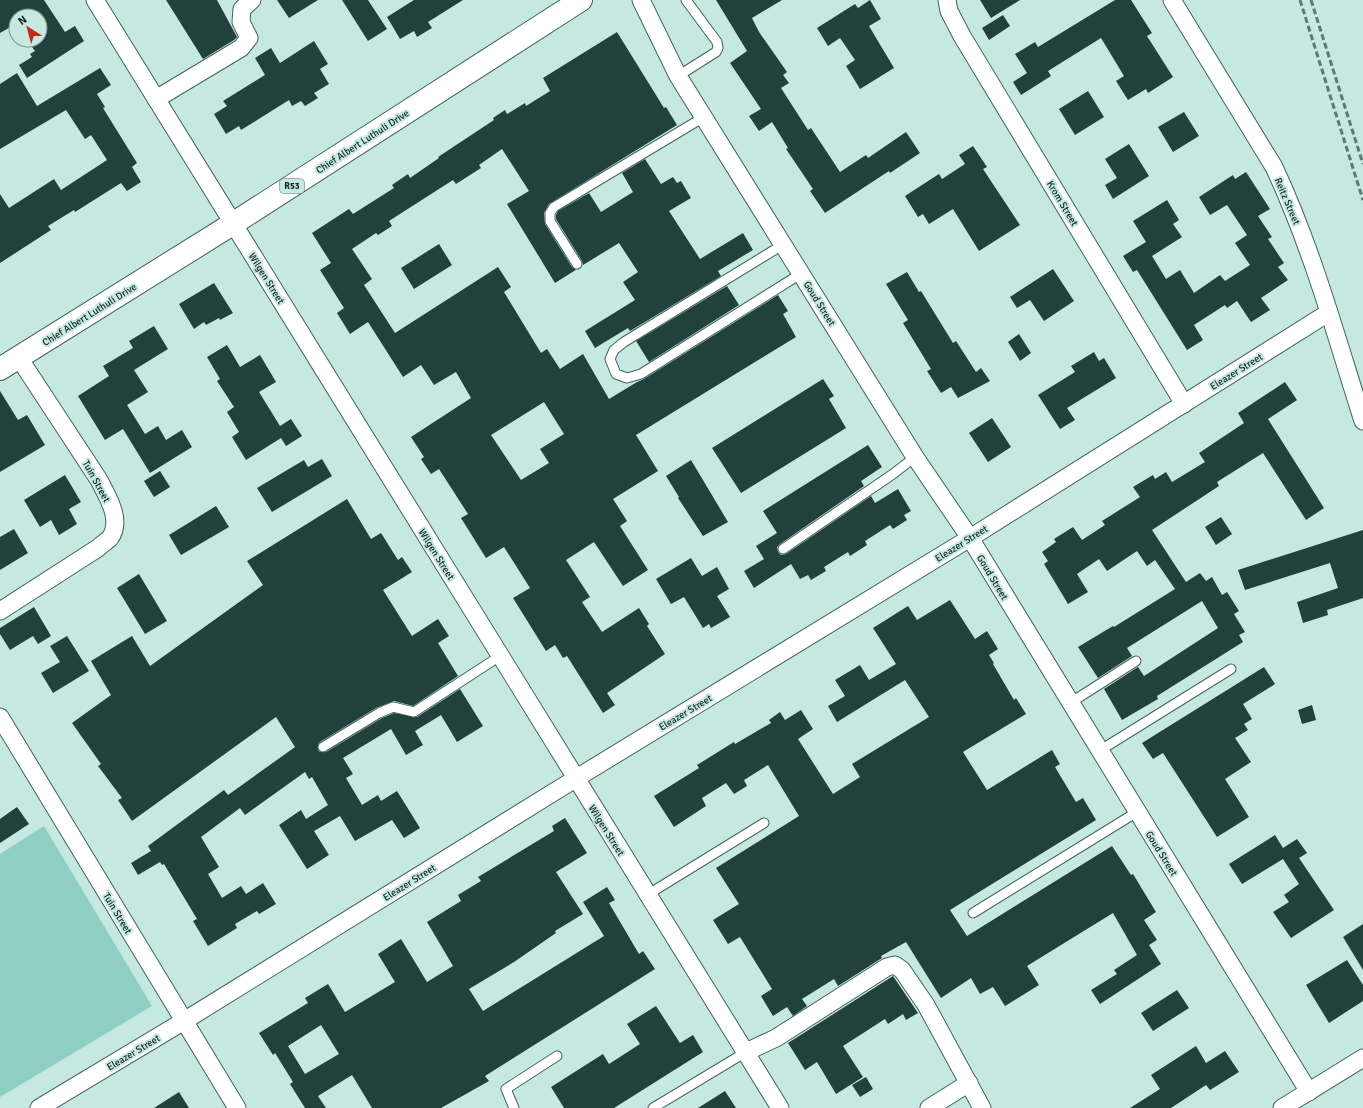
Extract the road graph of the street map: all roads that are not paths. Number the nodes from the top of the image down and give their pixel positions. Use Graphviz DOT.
graph roads {
  1 [pos="95,0"];
  2 [pos="252,0"];
  3 [pos="581,0"];
  4 [pos="641,0"];
  5 [pos="686,0"];
  6 [pos="947,0"];
  7 [pos="1172,0"];
  8 [pos="678,76"];
  9 [pos="156,99"];
  10 [pos="704,117"];
  11 [pos="234,223"];
  12 [pos="784,244"];
  13 [pos="577,264"];
  14 [pos="802,272"];
  15 [pos="1328,313"];
  16 [pos="19,358"];
  17 [pos="0,369"];
  18 [pos="1184,404"];
  19 [pos="1363,421"];
  20 [pos="915,456"];
  21 [pos="970,538"];
  22 [pos="783,548"];
  23 [pos="0,610"];
  24 [pos="500,656"];
  25 [pos="1136,661"];
  26 [pos="1231,669"];
  27 [pos="1070,704"];
  28 [pos="0,717"];
  29 [pos="323,747"];
  30 [pos="1099,751"];
  31 [pos="575,779"];
  32 [pos="1137,812"];
  33 [pos="764,823"];
  34 [pos="647,895"];
  35 [pos="973,913"];
  36 [pos="184,1021"];
  37 [pos="746,1052"];
  38 [pos="557,1056"];
  39 [pos="1363,1058"];
  40 [pos="969,1083"];
  41 [pos="1309,1092"];
  42 [pos="39,1108"];
  43 [pos="237,1108"];
  44 [pos="514,1108"];
  45 [pos="653,1108"];
  46 [pos="780,1108"];
  47 [pos="929,1108"];
  48 [pos="982,1108"];
  49 [pos="1282,1108"];
  1 -- 9 [label="street, Wilgen Street"];
  2 -- 9 [label="street"];
  3 -- 11 [label="main road, Chief Albert Luthuli Drive / R53"];
  4 -- 8 [label="street, Goud Street"];
  5 -- 8 [label="lane"];
  6 -- 18 [label="street, Krom Street"];
  7 -- 15 [label="street, Reitz Street"];
  8 -- 10 [label="street, Goud Street"];
  9 -- 11 [label="street, Wilgen Street"];
  10 -- 12 [label="street, Goud Street"];
  10 -- 13 [label="lane"];
  11 -- 16 [label="main road, Chief Albert Luthuli Drive / R53"];
  11 -- 24 [label="street, Wilgen Street"];
  12 -- 14 [label="street, Goud Street"];
  12 -- 14 [label="lane"];
  14 -- 20 [label="street, Goud Street"];
  15 -- 18 [label="street, Eleazer Street"];
  15 -- 19 [label="street, Reitz Street"];
  16 -- 17 [label="main road, Chief Albert Luthuli Drive / R53"];
  16 -- 23 [label="street, Tuin Street"];
  18 -- 21 [label="street, Eleazer Street"];
  20 -- 21 [label="street, Goud Street"];
  20 -- 22 [label="lane"];
  21 -- 27 [label="street, Goud Street"];
  21 -- 31 [label="street, Eleazer Street"];
  24 -- 29 [label="lane"];
  24 -- 31 [label="street, Wilgen Street"];
  25 -- 27 [label="lane"];
  26 -- 30 [label="lane"];
  27 -- 30 [label="street, Goud Street"];
  28 -- 36 [label="street, Tuin Street"];
  30 -- 32 [label="street, Goud Street"];
  31 -- 34 [label="street, Wilgen Street"];
  31 -- 36 [label="street, Eleazer Street"];
  32 -- 35 [label="lane"];
  32 -- 41 [label="street, Goud Street"];
  33 -- 34 [label="lane"];
  34 -- 37 [label="street, Wilgen Street"];
  36 -- 42 [label="street, Eleazer Street"];
  36 -- 43 [label="street, Tuin Street"];
  37 -- 40 [label="street"];
  37 -- 45 [label="lane"];
  37 -- 46 [label="street, Wilgen Street"];
  38 -- 44 [label="lane"];
  39 -- 41 [label="street"];
  40 -- 47 [label="street"];
  40 -- 48 [label="street"];
  41 -- 49 [label="street"];
}
